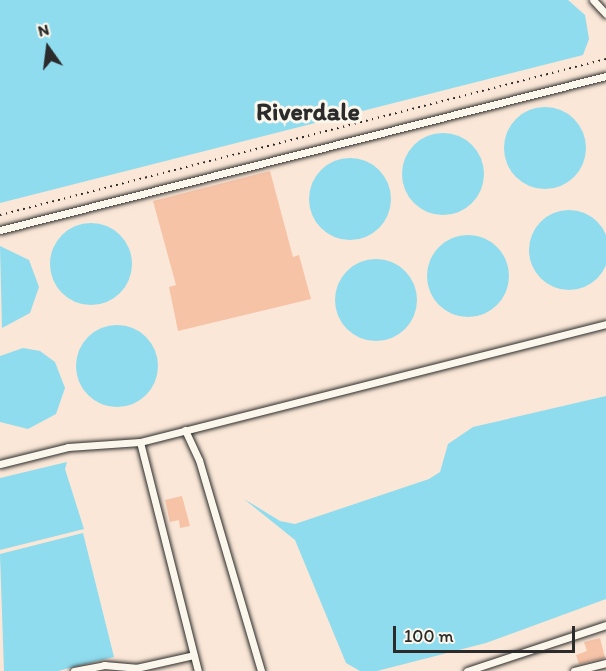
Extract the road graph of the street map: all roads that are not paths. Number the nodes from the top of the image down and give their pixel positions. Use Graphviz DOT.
graph roads {
  1 [pos="593,0"];
  2 [pos="606,14"];
  3 [pos="606,76"];
  4 [pos="0,230"];
  5 [pos="606,324"];
  6 [pos="185,430"];
  7 [pos="140,442"];
  8 [pos="0,464"];
  9 [pos="606,625"];
  10 [pos="194,655"];
  11 [pos="606,663"];
  12 [pos="74,671"];
  13 [pos="198,671"];
  14 [pos="261,671"];
  15 [pos="467,671"];
  16 [pos="573,671"];
  1 -- 2 [label="lane"];
  3 -- 4 [label="lane"];
  5 -- 6 [label="lane"];
  6 -- 7 [label="lane"];
  6 -- 14 [label="lane"];
  7 -- 8 [label="lane"];
  7 -- 10 [label="lane"];
  9 -- 15 [label="lane"];
  10 -- 12 [label="lane"];
  10 -- 13 [label="lane"];
  11 -- 16 [label="lane"];
}
